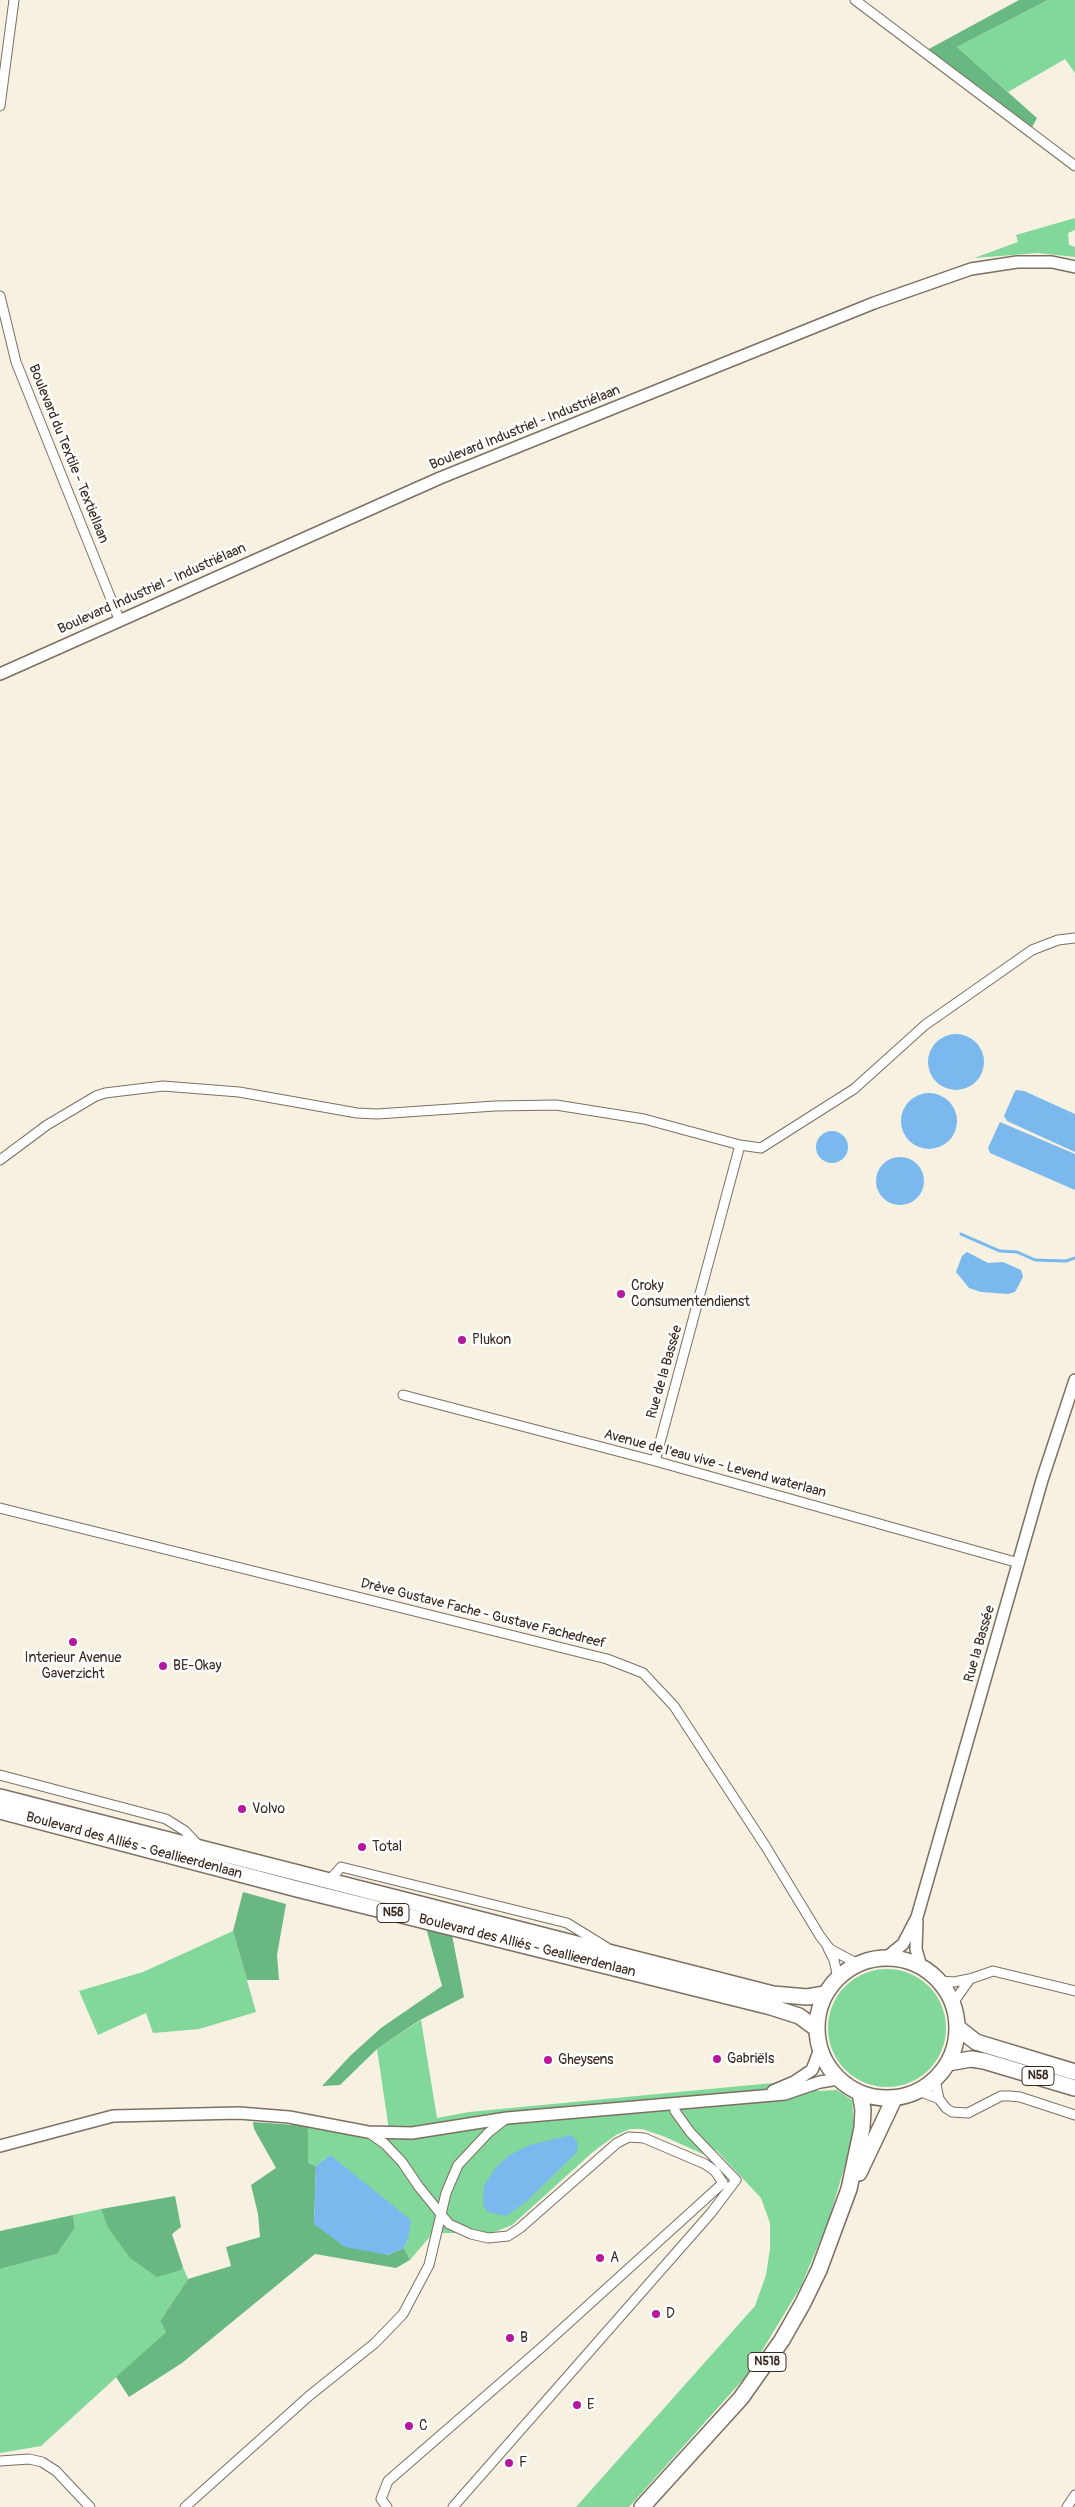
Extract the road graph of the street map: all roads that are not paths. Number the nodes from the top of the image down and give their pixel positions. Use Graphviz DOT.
graph roads {
  1 [pos="14,0"];
  2 [pos="854,0"];
  3 [pos="0,106"];
  4 [pos="1075,166"];
  5 [pos="1075,267"];
  6 [pos="0,296"];
  7 [pos="3,327"];
  8 [pos="119,619"];
  9 [pos="0,674"];
  10 [pos="1075,938"];
  11 [pos="740,1145"];
  12 [pos="0,1160"];
  13 [pos="1075,1380"];
  14 [pos="403,1396"];
  15 [pos="655,1461"];
  16 [pos="0,1508"];
  17 [pos="1019,1563"];
  18 [pos="0,1774"];
  19 [pos="0,1797"];
  20 [pos="0,1811"];
  21 [pos="200,1847"];
  22 [pos="917,1918"];
  23 [pos="825,1941"];
  24 [pos="886,1958"];
  25 [pos="858,1964"];
  26 [pos="921,1966"];
  27 [pos="838,1978"];
  28 [pos="970,1979"];
  29 [pos="940,1981"];
  30 [pos="1074,1993"];
  31 [pos="826,1994"];
  32 [pos="952,2003"];
  33 [pos="957,2027"];
  34 [pos="817,2029"];
  35 [pos="820,2049"];
  36 [pos="948,2063"];
  37 [pos="1075,2072"];
  38 [pos="838,2079"];
  39 [pos="935,2080"];
  40 [pos="1075,2088"];
  41 [pos="919,2091"];
  42 [pos="860,2093"];
  43 [pos="764,2094"];
  44 [pos="894,2099"];
  45 [pos="939,2099"];
  46 [pos="675,2104"];
  47 [pos="1075,2115"];
  48 [pos="507,2118"];
  49 [pos="368,2132"];
  50 [pos="0,2146"];
  51 [pos="727,2185"];
  52 [pos="849,2189"];
  53 [pos="442,2215"];
  54 [pos="0,2461"];
  55 [pos="1075,2495"];
  56 [pos="90,2507"];
  57 [pos="185,2507"];
  58 [pos="387,2507"];
  59 [pos="453,2507"];
  60 [pos="642,2507"];
  61 [pos="1066,2507"];
  1 -- 3 [label="street"];
  2 -- 4 [label="street"];
  5 -- 8 [label="main road, Boulevard Industriel - Industriélaan"];
  6 -- 7 [label="street, Boulevard du Textile - Textiellaan"];
  7 -- 8 [label="street, Boulevard du Textile - Textiellaan"];
  8 -- 9 [label="main road, Boulevard Industriel - Industriélaan"];
  10 -- 11 [label="street"];
  11 -- 12 [label="street"];
  11 -- 15 [label="street, Rue de la Bassée"];
  13 -- 17 [label="main road, Rue la Bassée"];
  14 -- 15 [label="street, Avenue de l'eau vive - Levend waterlaan"];
  15 -- 17 [label="street, Avenue de l'eau vive - Levend waterlaan"];
  16 -- 23 [label="street, Drève Gustave Fache - Gustave Fachedreef"];
  17 -- 22 [label="main road, Rue la Bassée"];
  18 -- 21 [label="street"];
  19 -- 21 [label="highway, Boulevard des Alliés - Geallieerdenlaan / N58"];
  20 -- 34 [label="highway, Boulevard des Alliés - Geallieerdenlaan / N58"];
  21 -- 31 [label="highway, Boulevard des Alliés - Geallieerdenlaan / N58"];
  22 -- 24 [label="main road, Rue la Bassée"];
  22 -- 26 [label="main road, Rue la Bassée"];
  23 -- 25 [label="street, Drève Gustave Fache - Gustave Fachedreef"];
  23 -- 27 [label="street, Drève Gustave Fache - Gustave Fachedreef"];
  24 -- 25 [label="highway"];
  24 -- 26 [label="highway"];
  25 -- 27 [label="highway"];
  26 -- 29 [label="highway"];
  27 -- 31 [label="highway"];
  28 -- 29 [label="street"];
  28 -- 30 [label="street"];
  28 -- 32 [label="street"];
  29 -- 32 [label="highway"];
  31 -- 34 [label="highway"];
  32 -- 33 [label="highway"];
  33 -- 36 [label="highway"];
  33 -- 37 [label="highway, N58"];
  34 -- 35 [label="highway"];
  35 -- 38 [label="highway"];
  35 -- 43 [label="main road"];
  36 -- 39 [label="highway"];
  36 -- 40 [label="highway, N58"];
  38 -- 42 [label="highway"];
  38 -- 43 [label="main road"];
  39 -- 41 [label="highway"];
  39 -- 45 [label="street"];
  41 -- 44 [label="highway"];
  41 -- 45 [label="street"];
  42 -- 44 [label="highway"];
  42 -- 52 [label="highway, N518"];
  43 -- 46 [label="main road"];
  44 -- 52 [label="highway, N518"];
  45 -- 47 [label="street"];
  46 -- 48 [label="main road"];
  46 -- 51 [label="street"];
  48 -- 49 [label="main road"];
  48 -- 53 [label="street"];
  49 -- 50 [label="main road"];
  49 -- 53 [label="street"];
  51 -- 53 [label="street"];
  51 -- 58 [label="street"];
  51 -- 59 [label="street"];
  52 -- 60 [label="highway, N518"];
  53 -- 57 [label="street"];
  54 -- 56 [label="street"];
  55 -- 61 [label="street"];
}
